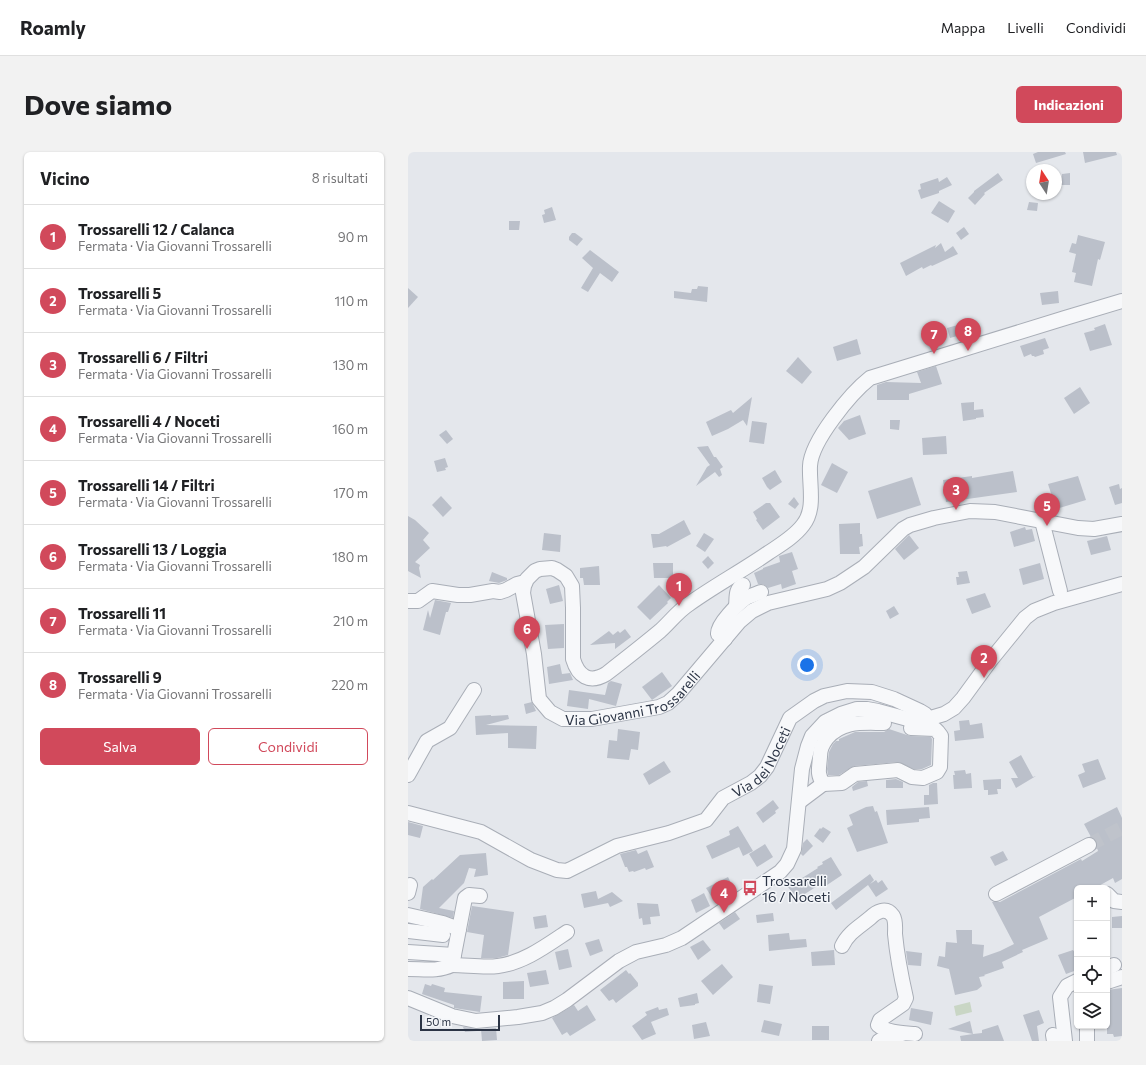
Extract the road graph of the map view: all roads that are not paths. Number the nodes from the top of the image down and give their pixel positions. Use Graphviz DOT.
graph roads {
  1 [pos="1122,302"];
  2 [pos="1042,520"];
  3 [pos="1122,524"];
  4 [pos="525,582"];
  5 [pos="1122,584"];
  6 [pos="743,585"];
  7 [pos="1060,591"];
  8 [pos="761,592"];
  9 [pos="408,601"];
  10 [pos="736,606"];
  11 [pos="725,639"];
  12 [pos="474,690"];
  13 [pos="903,718"];
  14 [pos="929,719"];
  15 [pos="884,723"];
  16 [pos="408,775"];
  17 [pos="823,784"];
  18 [pos="799,802"];
  19 [pos="408,812"];
  20 [pos="1089,845"];
  21 [pos="996,894"];
  22 [pos="480,896"];
  23 [pos="1110,897"];
  24 [pos="1122,902"];
  25 [pos="408,915"];
  26 [pos="422,918"];
  27 [pos="459,929"];
  28 [pos="412,932"];
  29 [pos="567,932"];
  30 [pos="443,935"];
  31 [pos="842,946"];
  32 [pos="408,952"];
  33 [pos="453,960"];
  34 [pos="408,969"];
  35 [pos="1074,982"];
  36 [pos="408,998"];
  37 [pos="1087,1029"];
  38 [pos="915,1038"];
  39 [pos="1057,1039"];
  40 [pos="879,1041"];
  41 [pos="1087,1041"];
  1 -- 4 [label="street, Via Giovanni Trossarelli"];
  2 -- 3 [label="street, Via Giovanni Trossarelli"];
  2 -- 7 [label="street"];
  2 -- 11 [label="street, Via Giovanni Trossarelli"];
  4 -- 9 [label="street"];
  4 -- 11 [label="street, Via Giovanni Trossarelli"];
  5 -- 14 [label="street"];
  6 -- 10 [label="street"];
  8 -- 10 [label="street"];
  10 -- 11 [label="street"];
  12 -- 16 [label="street"];
  13 -- 14 [label="street"];
  13 -- 17 [label="street"];
  13 -- 18 [label="street"];
  14 -- 19 [label="street, Via dei Noceti"];
  15 -- 17 [label="street"];
  17 -- 18 [label="street"];
  18 -- 36 [label="street"];
  20 -- 21 [label="street"];
  22 -- 27 [label="street"];
  23 -- 24 [label="street"];
  25 -- 26 [label="street"];
  26 -- 27 [label="street"];
  26 -- 28 [label="street"];
  27 -- 33 [label="street"];
  28 -- 30 [label="street"];
  29 -- 33 [label="street"];
  31 -- 38 [label="street"];
  32 -- 33 [label="street"];
  33 -- 34 [label="street"];
  35 -- 39 [label="street"];
  37 -- 41 [label="street"];
  38 -- 40 [label="street"];
}
